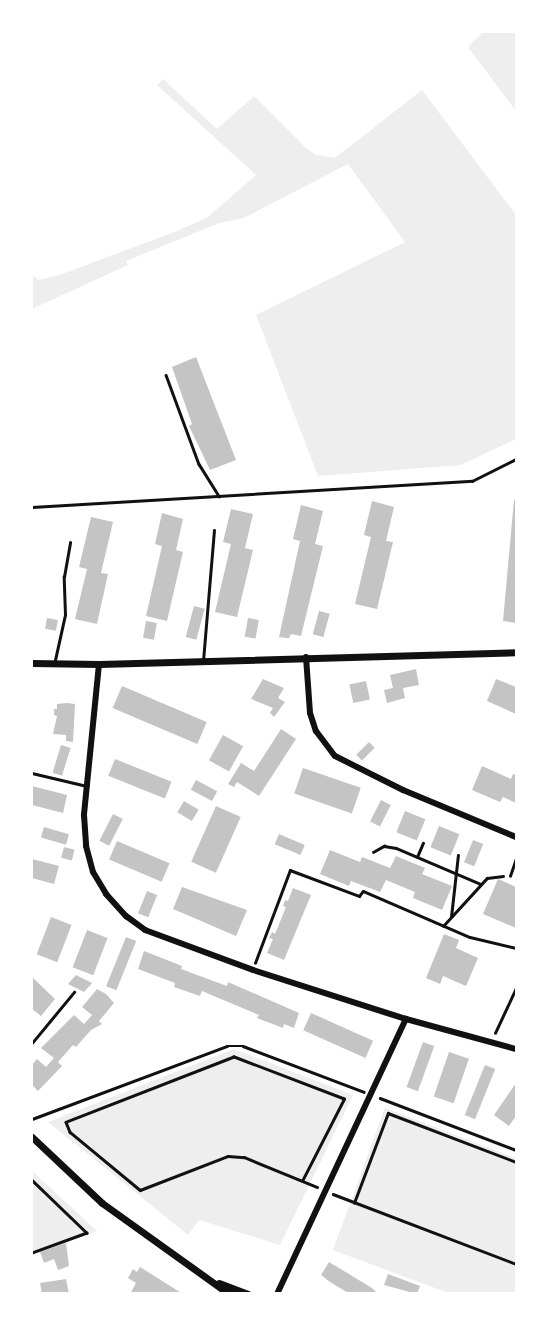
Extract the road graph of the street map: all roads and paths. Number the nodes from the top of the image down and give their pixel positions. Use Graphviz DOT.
graph roads {
  1 [pos="166,375"];
  2 [pos="516,459"];
  3 [pos="219,496"];
  4 [pos="32,507"];
  5 [pos="214,530"];
  6 [pos="70,543"];
  7 [pos="516,652"];
  8 [pos="306,657"];
  9 [pos="204,661"];
  10 [pos="32,663"];
  11 [pos="54,664"];
  12 [pos="99,664"];
  13 [pos="32,773"];
  14 [pos="87,786"];
  15 [pos="516,837"];
  16 [pos="423,843"];
  17 [pos="373,852"];
  18 [pos="457,855"];
  19 [pos="417,857"];
  20 [pos="516,859"];
  21 [pos="456,874"];
  22 [pos="510,876"];
  23 [pos="481,884"];
  24 [pos="451,917"];
  25 [pos="443,926"];
  26 [pos="516,948"];
  27 [pos="253,970"];
  28 [pos="516,988"];
  29 [pos="74,992"];
  30 [pos="406,1019"];
  31 [pos="491,1042"];
  32 [pos="32,1043"];
  33 [pos="516,1049"];
  34 [pos="372,1095"];
  35 [pos="32,1119"];
  36 [pos="32,1137"];
  37 [pos="516,1150"];
  38 [pos="516,1162"];
  39 [pos="32,1180"];
  40 [pos="302,1181"];
  41 [pos="32,1253"];
  42 [pos="516,1264"];
  43 [pos="209,1279"];
  44 [pos="229,1293"];
  45 [pos="248,1293"];
  46 [pos="276,1293"];
  1 -- 3 [label="path"];
  2 -- 3 [label="path"];
  3 -- 4 [label="path"];
  5 -- 9 [label="lane"];
  6 -- 11 [label="lane"];
  7 -- 8 [label="street"];
  8 -- 9 [label="street"];
  8 -- 15 [label="street"];
  9 -- 12 [label="street"];
  10 -- 11 [label="street"];
  11 -- 12 [label="street"];
  12 -- 14 [label="street"];
  13 -- 14 [label="lane"];
  14 -- 27 [label="street"];
  16 -- 19 [label="path"];
  17 -- 19 [label="path"];
  18 -- 21 [label="path"];
  19 -- 21 [label="path"];
  20 -- 22 [label="lane"];
  21 -- 23 [label="path"];
  21 -- 24 [label="path"];
  22 -- 23 [label="path"];
  23 -- 24 [label="path"];
  24 -- 25 [label="path"];
  25 -- 26 [label="path"];
  25 -- 27 [label="path"];
  27 -- 30 [label="street"];
  28 -- 31 [label="path"];
  29 -- 32 [label="lane"];
  30 -- 31 [label="street"];
  30 -- 34 [label="street"];
  31 -- 33 [label="street"];
  34 -- 35 [label="path"];
  34 -- 37 [label="path"];
  34 -- 46 [label="street"];
  36 -- 43 [label="street"];
  38 -- 42 [label="path"];
  39 -- 41 [label="path"];
  40 -- 40 [label="path"];
  43 -- 44 [label="street"];
  43 -- 45 [label="street"];
}
